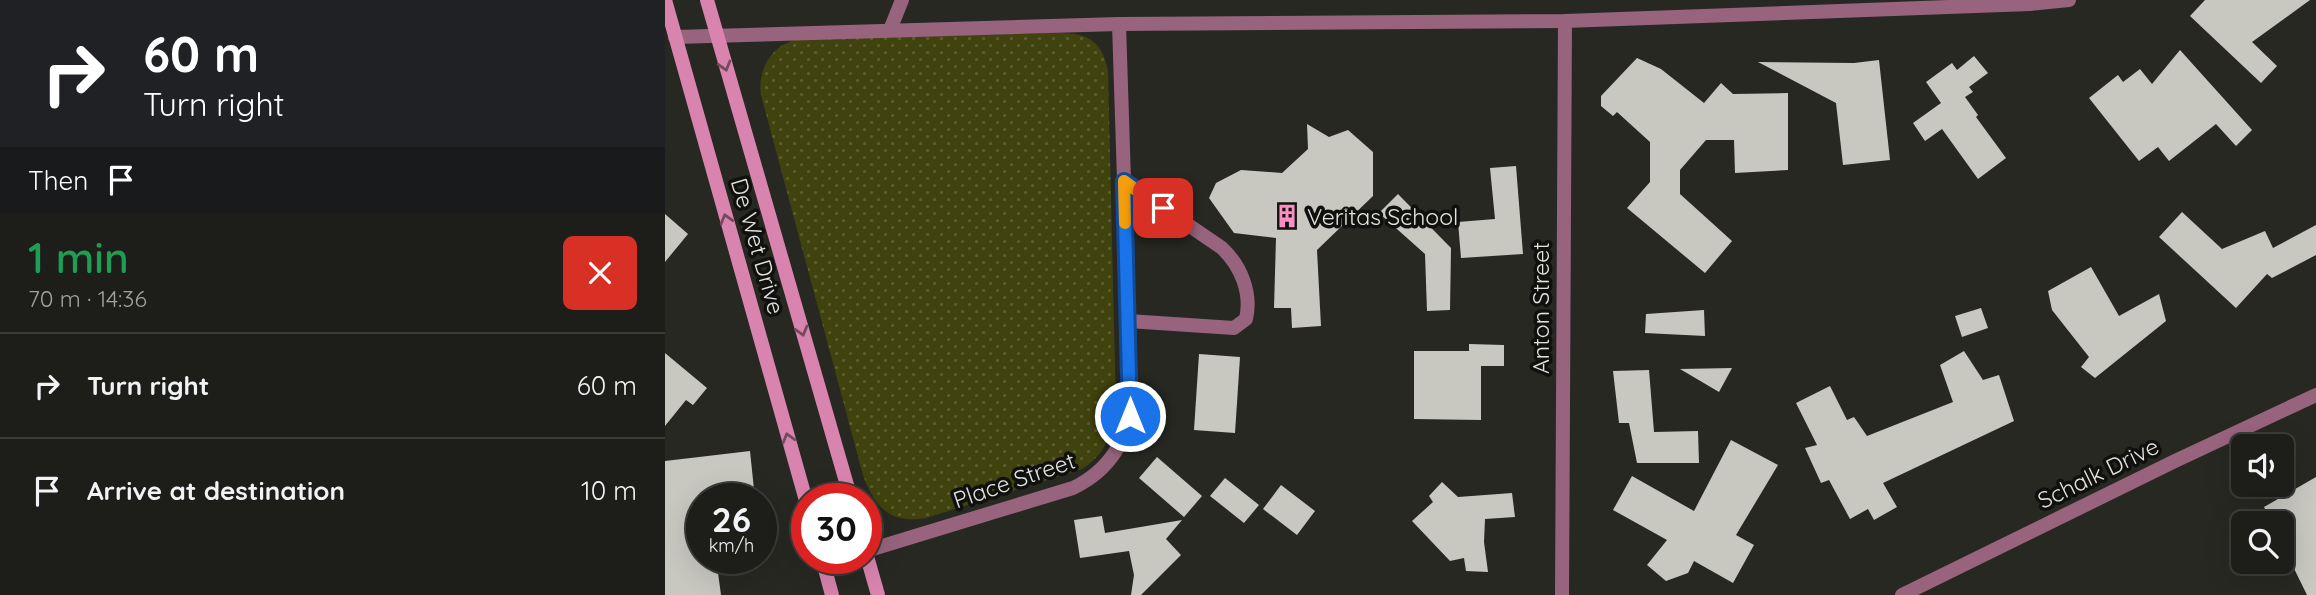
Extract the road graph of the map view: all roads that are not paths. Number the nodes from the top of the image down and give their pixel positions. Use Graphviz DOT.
graph roads {
  1 [pos="666,0"];
  2 [pos="707,0"];
  3 [pos="902,0"];
  4 [pos="2069,0"];
  5 [pos="1565,21"];
  6 [pos="1119,24"];
  7 [pos="890,30"];
  8 [pos="716,34"];
  9 [pos="675,37"];
  10 [pos="1124,181"];
  11 [pos="1128,321"];
  12 [pos="2316,395"];
  13 [pos="801,483"];
  14 [pos="846,483"];
  15 [pos="882,547"];
  16 [pos="826,574"];
  17 [pos="872,574"];
  18 [pos="832,595"];
  19 [pos="878,595"];
  20 [pos="1562,595"];
  21 [pos="1902,595"];
  1 -- 9 [label="street, De Wet Drive"];
  2 -- 8 [label="street, De Wet Drive"];
  3 -- 7 [label="street"];
  4 -- 5 [label="street"];
  5 -- 6 [label="street"];
  5 -- 20 [label="street, Anton Street"];
  6 -- 7 [label="street"];
  6 -- 10 [label="street, Place Street"];
  7 -- 8 [label="street"];
  8 -- 9 [label="street"];
  8 -- 14 [label="street, De Wet Drive, one-way"];
  13 -- 9 [label="street, De Wet Drive, one-way"];
  10 -- 11 [label="street, Place Street"];
  10 -- 11 [label="street"];
  11 -- 15 [label="street, Place Street"];
  12 -- 21 [label="street, Schalk Drive"];
  16 -- 18 [label="street"];
  17 -- 19 [label="street"];
}
